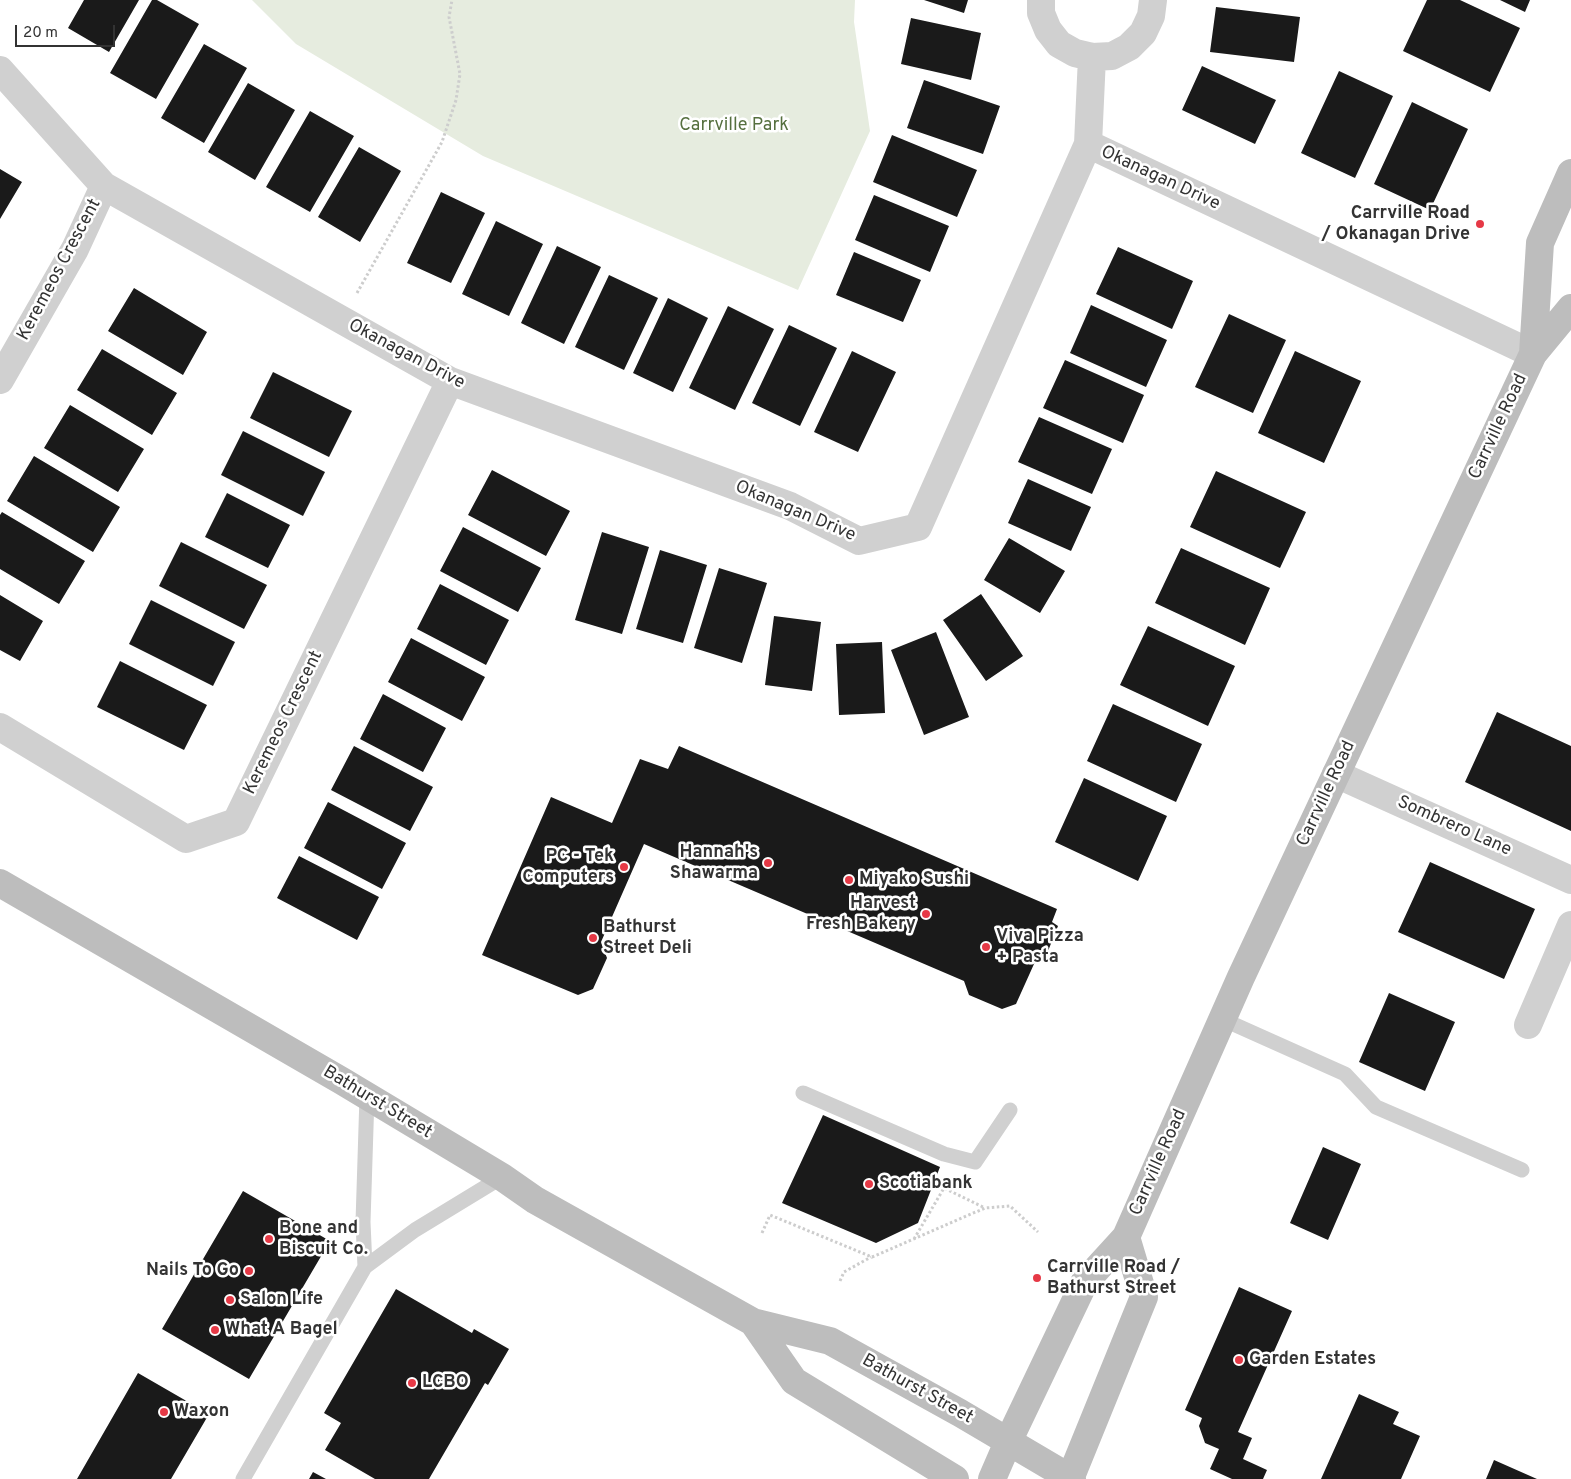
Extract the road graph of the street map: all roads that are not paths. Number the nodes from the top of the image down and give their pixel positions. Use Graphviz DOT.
graph roads {
  1 [pos="1041,0"];
  2 [pos="1153,0"];
  3 [pos="1092,57"];
  4 [pos="0,70"];
  5 [pos="1088,144"];
  6 [pos="1571,173"];
  7 [pos="104,186"];
  8 [pos="1571,308"];
  9 [pos="1533,354"];
  10 [pos="0,380"];
  11 [pos="450,382"];
  12 [pos="0,728"];
  13 [pos="1336,774"];
  14 [pos="1571,880"];
  15 [pos="0,884"];
  16 [pos="1571,924"];
  17 [pos="1222,1019"];
  18 [pos="1528,1025"];
  19 [pos="803,1093"];
  20 [pos="367,1096"];
  21 [pos="1010,1110"];
  22 [pos="1522,1170"];
  23 [pos="502,1177"];
  24 [pos="1126,1237"];
  25 [pos="365,1267"];
  26 [pos="753,1322"];
  27 [pos="1008,1442"];
  28 [pos="243,1479"];
  29 [pos="955,1479"];
  30 [pos="992,1479"];
  31 [pos="1071,1479"];
  1 -- 3 [label="street"];
  2 -- 3 [label="street"];
  3 -- 5 [label="street"];
  4 -- 7 [label="street, Okanagan Drive"];
  5 -- 9 [label="street, Okanagan Drive"];
  5 -- 11 [label="street, Okanagan Drive"];
  6 -- 9 [label="main road, Carrville Road"];
  7 -- 10 [label="street, Keremeos Crescent"];
  7 -- 11 [label="street, Okanagan Drive"];
  8 -- 9 [label="main road, Carrville Road"];
  9 -- 13 [label="main road, Carrville Road"];
  11 -- 12 [label="street, Keremeos Crescent"];
  13 -- 14 [label="street, Sombrero Lane"];
  13 -- 17 [label="main road, Carrville Road"];
  15 -- 20 [label="main road, Bathurst Street"];
  16 -- 18 [label="street"];
  17 -- 22 [label="lane"];
  17 -- 24 [label="main road, Carrville Road"];
  19 -- 21 [label="lane"];
  20 -- 23 [label="main road, Bathurst Street"];
  20 -- 25 [label="lane"];
  23 -- 25 [label="lane"];
  23 -- 26 [label="main road, Bathurst Street"];
  24 -- 27 [label="main road, Carrville Road"];
  24 -- 31 [label="main road, Carrville Road"];
  25 -- 28 [label="lane"];
  26 -- 27 [label="main road, Bathurst Street"];
  26 -- 29 [label="main road, Bathurst Street"];
  27 -- 30 [label="main road, Carrville Road"];
  27 -- 31 [label="main road, Bathurst Street"];
}
